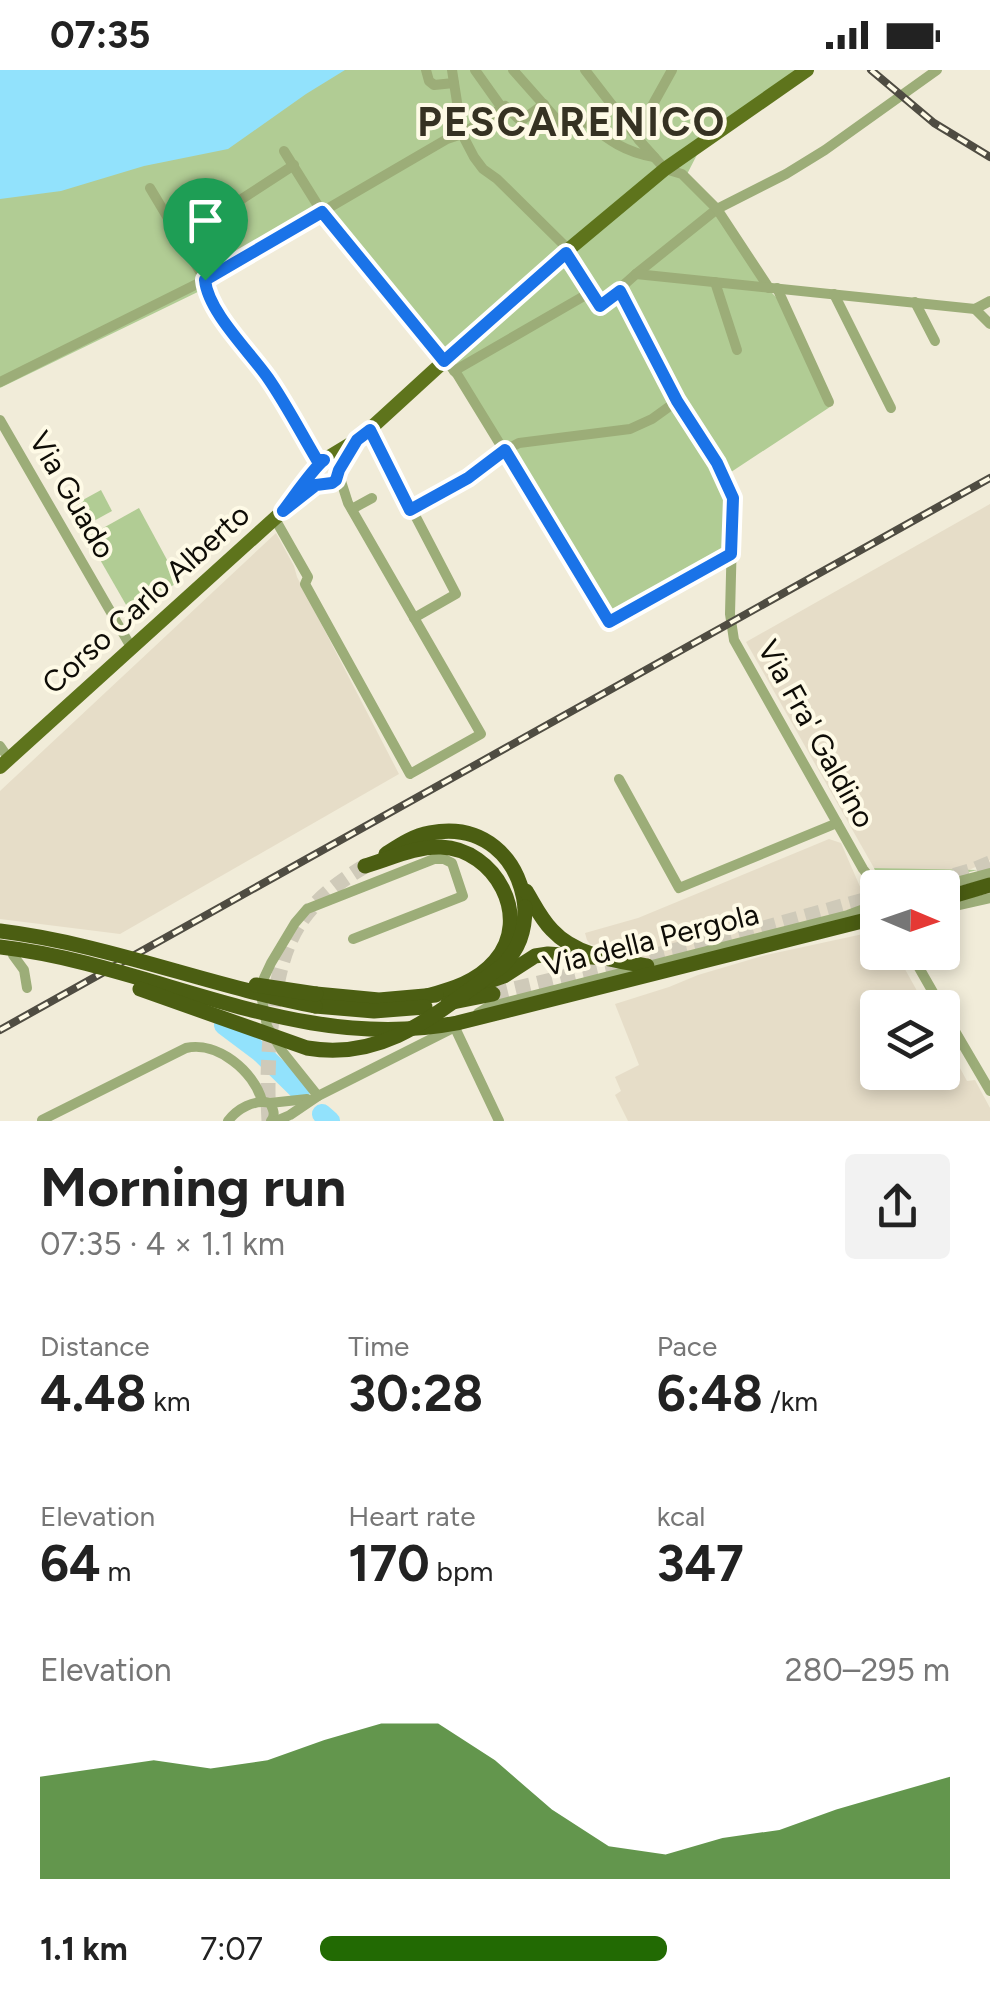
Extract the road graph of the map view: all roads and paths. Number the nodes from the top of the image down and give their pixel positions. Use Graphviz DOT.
graph roads {
  1 [pos="426,70"];
  2 [pos="452,70"];
  3 [pos="475,70"];
  4 [pos="513,70"];
  5 [pos="585,70"];
  6 [pos="672,70"];
  7 [pos="807,70"];
  8 [pos="936,70"];
  9 [pos="454,83"];
  10 [pos="544,104"];
  11 [pos="612,106"];
  12 [pos="502,108"];
  13 [pos="586,122"];
  14 [pos="462,134"];
  15 [pos="639,140"];
  16 [pos="284,152"];
  17 [pos="660,163"];
  18 [pos="294,165"];
  19 [pos="150,188"];
  20 [pos="717,210"];
  21 [pos="322,212"];
  22 [pos="180,239"];
  23 [pos="566,253"];
  24 [pos="636,274"];
  25 [pos="205,280"];
  26 [pos="715,282"];
  27 [pos="773,288"];
  28 [pos="620,291"];
  29 [pos="590,292"];
  30 [pos="834,294"];
  31 [pos="990,301"];
  32 [pos="915,302"];
  33 [pos="975,308"];
  34 [pos="990,324"];
  35 [pos="477,332"];
  36 [pos="935,341"];
  37 [pos="494,347"];
  38 [pos="737,350"];
  39 [pos="449,366"];
  40 [pos="0,382"];
  41 [pos="677,401"];
  42 [pos="829,402"];
  43 [pos="891,408"];
  44 [pos="0,420"];
  45 [pos="370,430"];
  46 [pos="505,450"];
  47 [pos="328,474"];
  48 [pos="372,498"];
  49 [pos="350,506"];
  50 [pos="410,510"];
  51 [pos="279,515"];
  52 [pos="731,554"];
  53 [pos="414,618"];
  54 [pos="131,648"];
  55 [pos="3,757"];
  56 [pos="619,780"];
  57 [pos="837,823"];
  58 [pos="863,869"];
  59 [pos="990,873"];
  60 [pos="519,880"];
  61 [pos="960,881"];
  62 [pos="990,885"];
  63 [pos="960,894"];
  64 [pos="990,898"];
  65 [pos="960,905"];
  66 [pos="860,910"];
  67 [pos="860,912"];
  68 [pos="860,927"];
  69 [pos="0,931"];
  70 [pos="353,939"];
  71 [pos="7,950"];
  72 [pos="606,958"];
  73 [pos="647,966"];
  74 [pos="27,988"];
  75 [pos="492,994"];
  76 [pos="421,1001"];
  77 [pos="452,1032"];
  78 [pos="960,1040"];
  79 [pos="990,1092"];
  80 [pos="316,1097"];
  81 [pos="266,1102"];
  82 [pos="42,1120"];
  83 [pos="228,1120"];
  84 [pos="273,1121"];
  85 [pos="500,1121"];
  1 -- 9 [label="street"];
  2 -- 9 [label="street"];
  3 -- 12 [label="street"];
  4 -- 10 [label="street"];
  5 -- 11 [label="street"];
  6 -- 15 [label="street"];
  7 -- 17 [label="main road, Corso Carlo Alberto"];
  8 -- 20 [label="street"];
  9 -- 14 [label="street"];
  10 -- 12 [label="street"];
  10 -- 13 [label="street"];
  11 -- 13 [label="street"];
  11 -- 15 [label="street"];
  12 -- 14 [label="street"];
  13 -- 17 [label="street"];
  14 -- 21 [label="street"];
  14 -- 23 [label="street"];
  15 -- 17 [label="street"];
  16 -- 18 [label="street"];
  17 -- 20 [label="street"];
  17 -- 23 [label="main road, Corso Carlo Alberto"];
  18 -- 21 [label="street"];
  18 -- 22 [label="street"];
  19 -- 22 [label="street"];
  20 -- 24 [label="street"];
  20 -- 27 [label="street"];
  21 -- 25 [label="street"];
  21 -- 39 [label="street"];
  22 -- 25 [label="street"];
  23 -- 29 [label="street"];
  23 -- 35 [label="main road, Corso Carlo Alberto"];
  24 -- 26 [label="street"];
  24 -- 28 [label="street"];
  25 -- 40 [label="street"];
  25 -- 47 [label="street"];
  26 -- 27 [label="street"];
  26 -- 38 [label="street"];
  27 -- 30 [label="street"];
  27 -- 42 [label="street"];
  28 -- 29 [label="street"];
  28 -- 41 [label="street, Via Fra' Galdino"];
  29 -- 37 [label="street"];
  30 -- 32 [label="street"];
  30 -- 43 [label="street"];
  31 -- 33 [label="street"];
  32 -- 33 [label="street"];
  32 -- 36 [label="street"];
  33 -- 34 [label="street"];
  35 -- 37 [label="street"];
  35 -- 39 [label="main road, Corso Carlo Alberto"];
  37 -- 39 [label="street"];
  39 -- 45 [label="main road, Corso Carlo Alberto"];
  39 -- 46 [label="street"];
  41 -- 46 [label="street"];
  41 -- 52 [label="street, Via Fra' Galdino"];
  44 -- 54 [label="street, Via Guado"];
  45 -- 47 [label="main road, Corso Carlo Alberto"];
  45 -- 50 [label="street"];
  46 -- 50 [label="street"];
  46 -- 52 [label="street"];
  47 -- 49 [label="street"];
  47 -- 51 [label="main road, Corso Carlo Alberto"];
  48 -- 49 [label="street"];
  49 -- 53 [label="street"];
  50 -- 53 [label="street"];
  51 -- 53 [label="street"];
  51 -- 54 [label="main road, Corso Carlo Alberto"];
  52 -- 57 [label="street, Via Fra' Galdino"];
  54 -- 55 [label="main road, Corso Carlo Alberto"];
  56 -- 57 [label="street"];
  57 -- 58 [label="street, Via Fra' Galdino"];
  59 -- 61 [label="street"];
  60 -- 71 [label="highway, bridge"];
  60 -- 72 [label="highway"];
  60 -- 76 [label="highway"];
  62 -- 63 [label="highway"];
  64 -- 65 [label="street"];
  66 -- 71 [label="highway, bridge"];
  67 -- 73 [label="street, Via della Pergola"];
  68 -- 77 [label="street, Via della Pergola"];
  69 -- 76 [label="highway, bridge"];
  70 -- 80 [label="street"];
  71 -- 74 [label="street"];
  72 -- 73 [label="highway"];
  72 -- 76 [label="highway"];
  73 -- 77 [label="street, Via della Pergola"];
  75 -- 76 [label="highway"];
  77 -- 80 [label="street, Via della Pergola"];
  77 -- 85 [label="street"];
  78 -- 79 [label="street"];
  80 -- 81 [label="street, Via della Pergola"];
  80 -- 84 [label="street, Via della Pergola"];
  81 -- 82 [label="street"];
  81 -- 83 [label="street"];
  81 -- 84 [label="street"];
}
